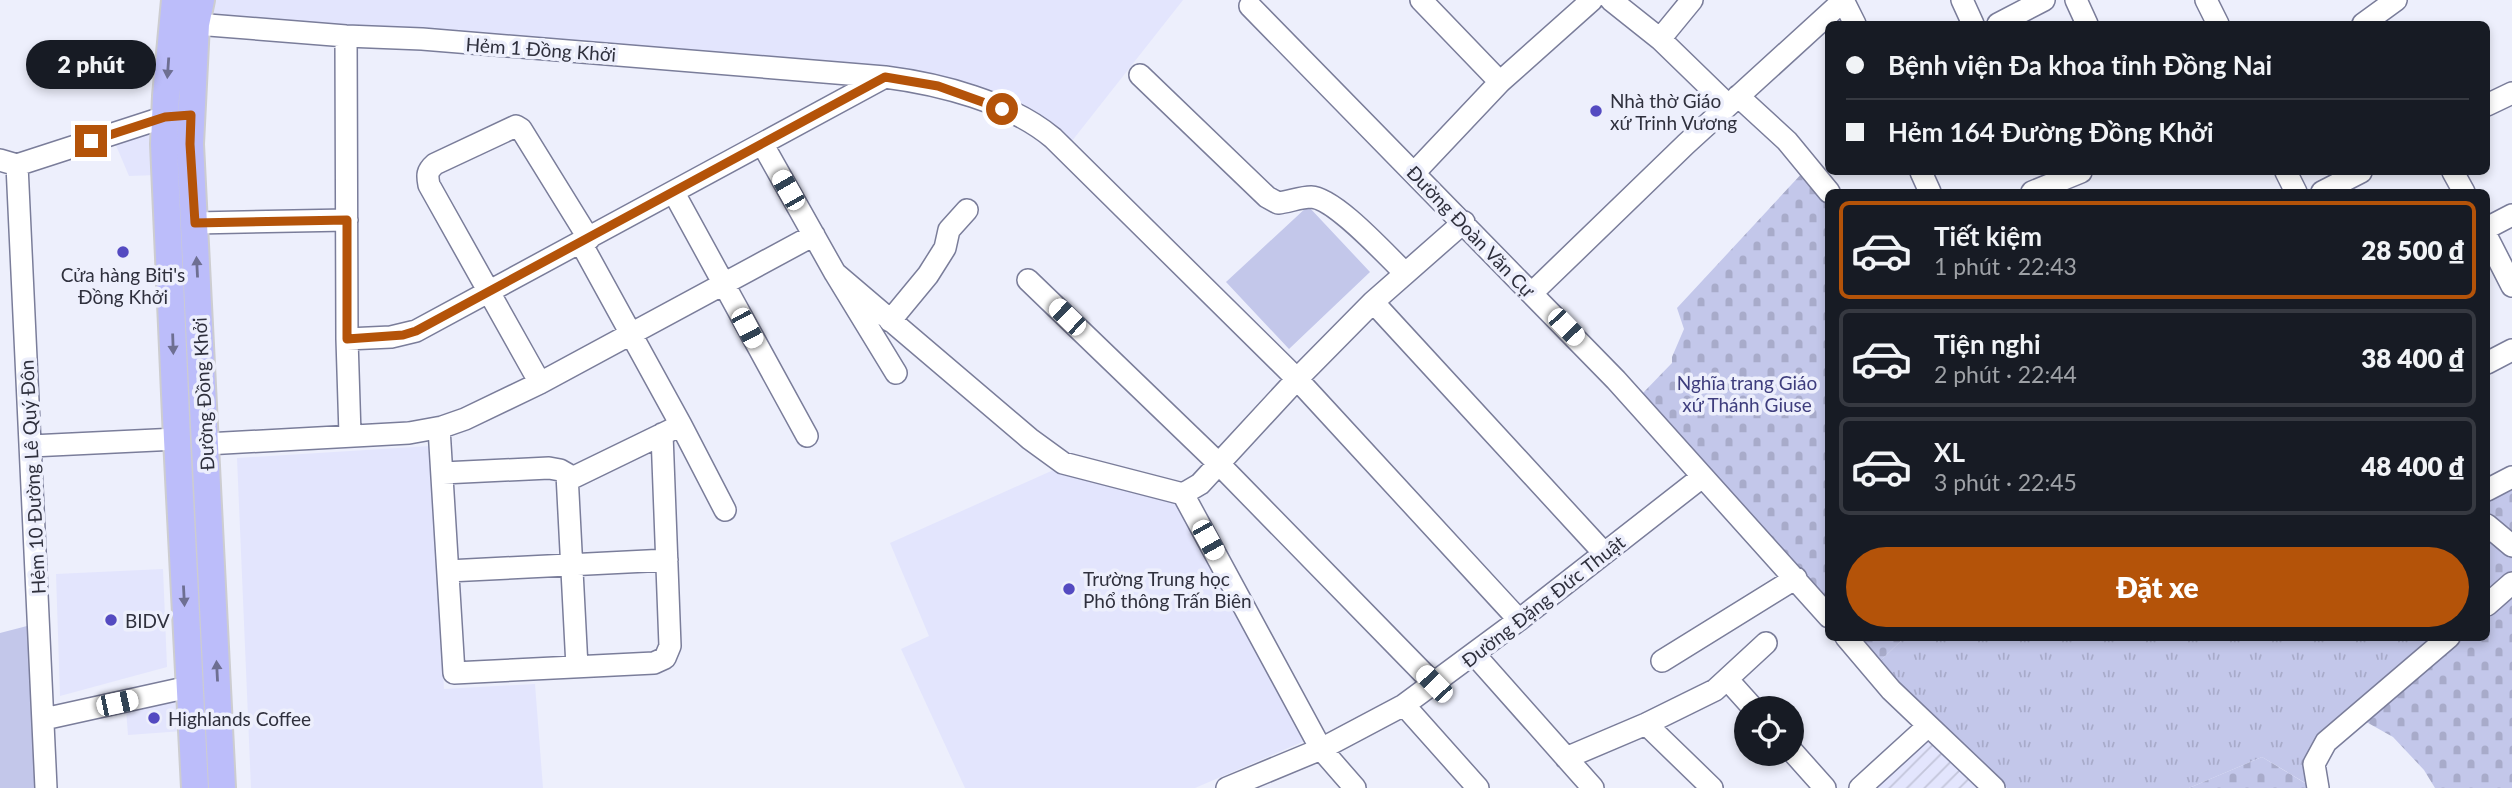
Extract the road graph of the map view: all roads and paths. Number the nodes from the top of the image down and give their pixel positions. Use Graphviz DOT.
graph roads {
  1 [pos="175,0"];
  2 [pos="1421,0"];
  3 [pos="1611,0"];
  4 [pos="1692,0"];
  5 [pos="1844,0"];
  6 [pos="1962,0"];
  7 [pos="2044,0"];
  8 [pos="2076,0"];
  9 [pos="2206,0"];
  10 [pos="2396,0"];
  11 [pos="1588,1"];
  12 [pos="1250,5"];
  13 [pos="199,12"];
  14 [pos="1854,21"];
  15 [pos="1972,21"];
  16 [pos="2004,21"];
  17 [pos="2086,21"];
  18 [pos="2216,21"];
  19 [pos="2373,21"];
  20 [pos="346,36"];
  21 [pos="1660,39"];
  22 [pos="1140,75"];
  23 [pos="885,77"];
  24 [pos="1500,82"];
  25 [pos="2512,93"];
  26 [pos="1733,101"];
  27 [pos="2490,104"];
  28 [pos="178,116"];
  29 [pos="763,145"];
  30 [pos="8,163"];
  31 [pos="1414,173"];
  32 [pos="2072,175"];
  33 [pos="2355,175"];
  34 [pos="2038,186"];
  35 [pos="1827,189"];
  36 [pos="2328,189"];
  37 [pos="674,193"];
  38 [pos="967,210"];
  39 [pos="2512,215"];
  40 [pos="347,220"];
  41 [pos="1464,222"];
  42 [pos="195,223"];
  43 [pos="2490,226"];
  44 [pos="814,235"];
  45 [pos="585,241"];
  46 [pos="2490,243"];
  47 [pos="835,273"];
  48 [pos="1405,273"];
  49 [pos="1028,280"];
  50 [pos="724,285"];
  51 [pos="2512,286"];
  52 [pos="1532,292"];
  53 [pos="489,293"];
  54 [pos="1373,302"];
  55 [pos="890,321"];
  56 [pos="632,335"];
  57 [pos="347,339"];
  58 [pos="2512,350"];
  59 [pos="2490,361"];
  60 [pos="895,373"];
  61 [pos="1297,379"];
  62 [pos="540,383"];
  63 [pos="439,428"];
  64 [pos="672,430"];
  65 [pos="350,435"];
  66 [pos="807,436"];
  67 [pos="177,439"];
  68 [pos="206,444"];
  69 [pos="31,446"];
  70 [pos="1219,464"];
  71 [pos="443,473"];
  72 [pos="1702,477"];
  73 [pos="2512,477"];
  74 [pos="568,480"];
  75 [pos="2490,488"];
  76 [pos="1183,494"];
  77 [pos="726,510"];
  78 [pos="2490,528"];
  79 [pos="2512,546"];
  80 [pos="1604,553"];
  81 [pos="211,555"];
  82 [pos="183,557"];
  83 [pos="667,560"];
  84 [pos="572,565"];
  85 [pos="448,571"];
  86 [pos="1796,578"];
  87 [pos="2512,583"];
  88 [pos="2490,602"];
  89 [pos="1825,612"];
  90 [pos="1519,620"];
  91 [pos="1849,641"];
  92 [pos="2444,641"];
  93 [pos="1766,643"];
  94 [pos="1474,654"];
  95 [pos="1662,661"];
  96 [pos="577,667"];
  97 [pos="1727,679"];
  98 [pos="1434,684"];
  99 [pos="189,687"];
  100 [pos="1742,696"];
  101 [pos="1404,705"];
  102 [pos="44,719"];
  103 [pos="1646,724"];
  104 [pos="1928,726"];
  105 [pos="1321,750"];
  106 [pos="1566,758"];
  107 [pos="1804,764"];
  108 [pos="46,788"];
  109 [pos="195,788"];
  110 [pos="222,788"];
  111 [pos="1227,788"];
  112 [pos="1355,788"];
  113 [pos="1478,788"];
  114 [pos="1594,788"];
  115 [pos="1712,788"];
  116 [pos="1825,788"];
  117 [pos="1860,788"];
  118 [pos="1994,788"];
  119 [pos="2318,788"];
  1 -- 28 [label="main road, Đường Đồng Khởi, one-way"];
  2 -- 24 [label="street"];
  3 -- 21 [label="street"];
  4 -- 21 [label="street"];
  5 -- 14 [label="street"];
  5 -- 26 [label="street"];
  6 -- 15 [label="street"];
  7 -- 16 [label="street"];
  8 -- 17 [label="street"];
  9 -- 18 [label="street"];
  10 -- 19 [label="street"];
  11 -- 24 [label="street"];
  12 -- 31 [label="street, Đường Đoàn Văn Cự"];
  13 -- 20 [label="street, Hẻm 1 Đồng Khởi"];
  13 -- 28 [label="main road, Đường Đồng Khởi"];
  20 -- 23 [label="street, Hẻm 1 Đồng Khởi"];
  20 -- 40 [label="street"];
  21 -- 26 [label="street"];
  22 -- 48 [label="street"];
  23 -- 29 [label="street"];
  23 -- 61 [label="street, Hẻm 1 Đồng Khởi"];
  24 -- 31 [label="street"];
  25 -- 27 [label="street"];
  26 -- 35 [label="street"];
  26 -- 52 [label="street"];
  28 -- 30 [label="street"];
  28 -- 42 [label="main road, Đường Đồng Khởi"];
  28 -- 67 [label="main road, Đường Đồng Khởi, one-way"];
  29 -- 37 [label="street"];
  29 -- 44 [label="street"];
  30 -- 69 [label="street, Hẻm 10 Đường Lê Quý Đôn"];
  31 -- 41 [label="street, Đường Đoàn Văn Cự"];
  32 -- 34 [label="street"];
  33 -- 36 [label="street"];
  37 -- 45 [label="street"];
  37 -- 50 [label="street"];
  38 -- 55 [label="street"];
  39 -- 43 [label="street"];
  40 -- 42 [label="street"];
  40 -- 57 [label="street"];
  41 -- 48 [label="street"];
  41 -- 52 [label="street, Đường Đoàn Văn Cự"];
  68 -- 42 [label="main road, Đường Đồng Khởi, one-way"];
  44 -- 47 [label="street"];
  44 -- 50 [label="street"];
  45 -- 53 [label="street"];
  45 -- 53 [label="street"];
  45 -- 56 [label="street"];
  46 -- 51 [label="street"];
  47 -- 55 [label="street"];
  47 -- 60 [label="street"];
  48 -- 54 [label="street"];
  49 -- 70 [label="street"];
  50 -- 56 [label="street"];
  50 -- 66 [label="street"];
  52 -- 72 [label="street, Đường Đoàn Văn Cự"];
  53 -- 57 [label="street"];
  53 -- 62 [label="street"];
  54 -- 61 [label="street"];
  54 -- 80 [label="street"];
  55 -- 76 [label="street"];
  56 -- 62 [label="street"];
  56 -- 64 [label="street"];
  57 -- 65 [label="street"];
  58 -- 59 [label="street"];
  61 -- 70 [label="street"];
  61 -- 90 [label="street, Hẻm 1 Đồng Khởi"];
  62 -- 63 [label="street"];
  63 -- 65 [label="street"];
  63 -- 71 [label="street"];
  64 -- 74 [label="street"];
  64 -- 77 [label="street"];
  64 -- 83 [label="street"];
  65 -- 68 [label="street"];
  67 -- 69 [label="street"];
  67 -- 82 [label="main road, Đường Đồng Khởi"];
  68 -- 81 [label="main road, Đường Đồng Khởi"];
  69 -- 102 [label="street, Hẻm 10 Đường Lê Quý Đôn"];
  70 -- 76 [label="street"];
  70 -- 98 [label="street"];
  71 -- 74 [label="street"];
  71 -- 85 [label="street"];
  72 -- 80 [label="street, Đường Đặng Đức Thuật"];
  72 -- 86 [label="street, Đường Đoàn Văn Cự"];
  73 -- 75 [label="street"];
  74 -- 84 [label="street"];
  76 -- 105 [label="street"];
  78 -- 79 [label="street"];
  80 -- 90 [label="street, Đường Đặng Đức Thuật"];
  81 -- 82 [label="main road"];
  110 -- 81 [label="main road, Đường Đồng Khởi, one-way"];
  82 -- 99 [label="main road, Đường Đồng Khởi, one-way"];
  83 -- 84 [label="street"];
  83 -- 96 [label="street"];
  84 -- 85 [label="street"];
  84 -- 96 [label="street"];
  85 -- 96 [label="street"];
  86 -- 89 [label="street, Đường Đoàn Văn Cự"];
  86 -- 95 [label="street"];
  87 -- 88 [label="street"];
  90 -- 94 [label="street, Đường Đặng Đức Thuật"];
  91 -- 104 [label="street"];
  92 -- 119 [label="street"];
  93 -- 97 [label="street"];
  94 -- 98 [label="street, Đường Đặng Đức Thuật"];
  94 -- 106 [label="street"];
  97 -- 100 [label="street"];
  97 -- 103 [label="street"];
  98 -- 101 [label="street, Đường Đặng Đức Thuật"];
  99 -- 102 [label="street"];
  99 -- 109 [label="main road, Đường Đồng Khởi"];
  101 -- 105 [label="street, Đường Đặng Đức Thuật"];
  101 -- 113 [label="street"];
  102 -- 108 [label="street, Hẻm 10 Đường Lê Quý Đôn"];
  103 -- 106 [label="street"];
  103 -- 115 [label="street"];
  104 -- 117 [label="street"];
  104 -- 118 [label="street"];
  105 -- 111 [label="street, Đường Đặng Đức Thuật"];
  105 -- 112 [label="street"];
  106 -- 114 [label="street"];
  107 -- 116 [label="street"];
}
